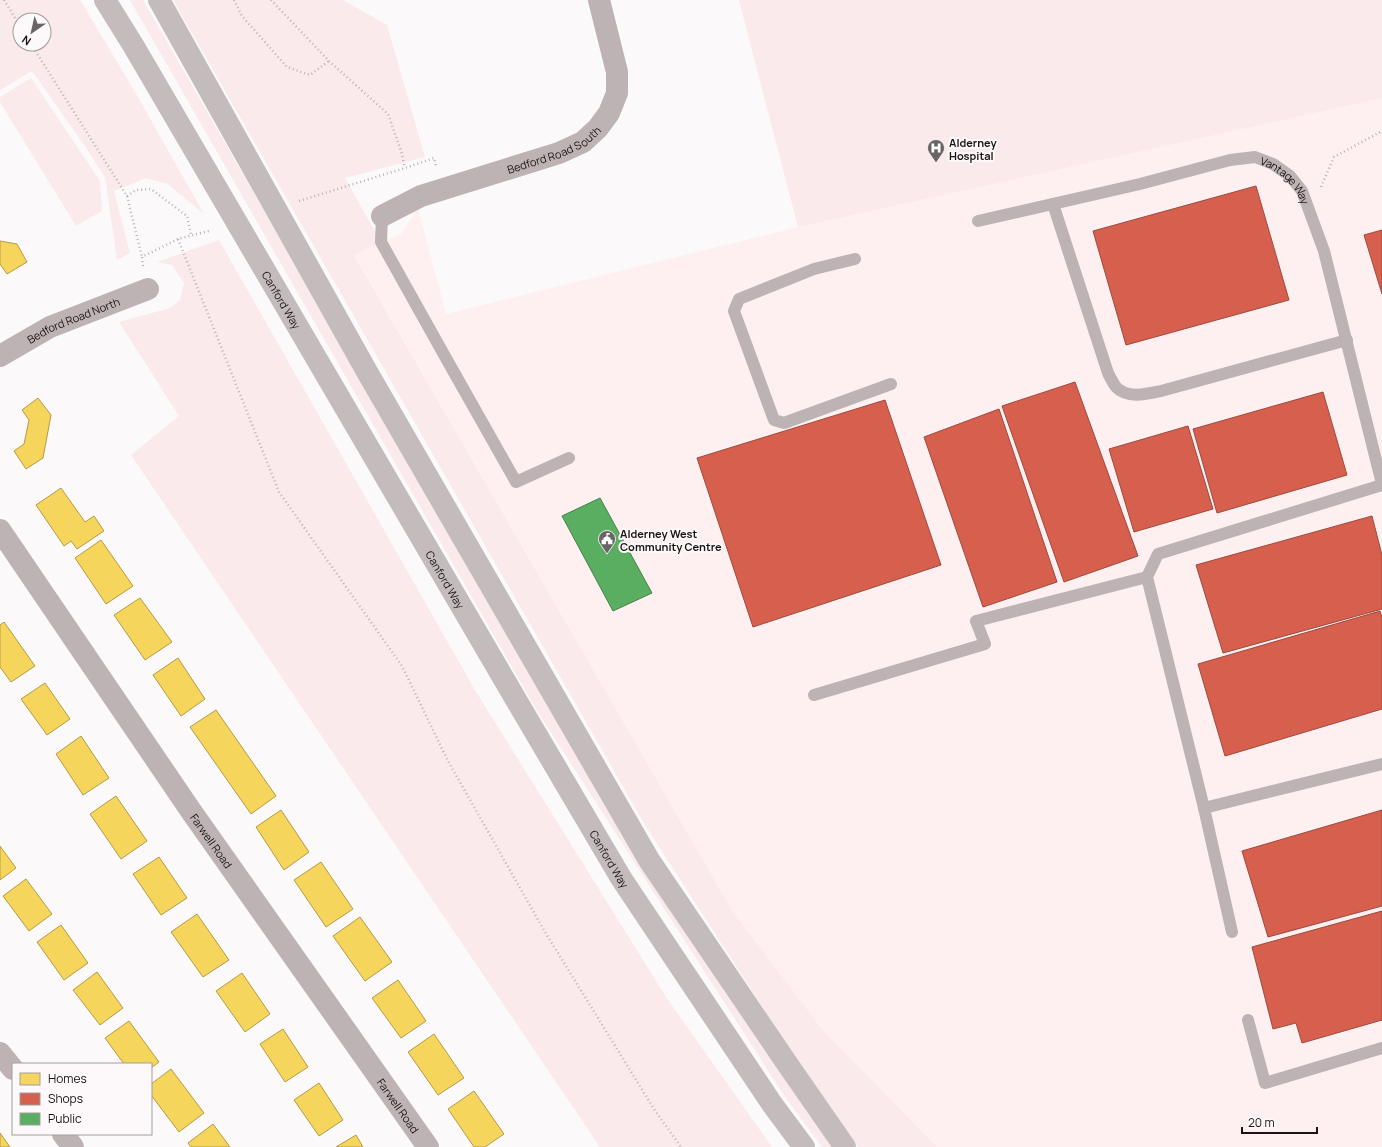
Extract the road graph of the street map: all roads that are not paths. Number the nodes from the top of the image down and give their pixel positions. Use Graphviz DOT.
graph roads {
  1 [pos="105,0"];
  2 [pos="158,0"];
  3 [pos="599,0"];
  4 [pos="1053,204"];
  5 [pos="382,216"];
  6 [pos="978,221"];
  7 [pos="855,259"];
  8 [pos="148,289"];
  9 [pos="1347,340"];
  10 [pos="0,356"];
  11 [pos="891,384"];
  12 [pos="569,458"];
  13 [pos="1382,484"];
  14 [pos="0,530"];
  15 [pos="1147,577"];
  16 [pos="814,696"];
  17 [pos="1382,764"];
  18 [pos="1204,808"];
  19 [pos="1232,932"];
  20 [pos="1248,1020"];
  21 [pos="1382,1048"];
  22 [pos="0,1053"];
  23 [pos="12,1068"];
  24 [pos="64,1135"];
  25 [pos="73,1147"];
  26 [pos="428,1147"];
  27 [pos="804,1147"];
  28 [pos="845,1147"];
  1 -- 27 [label="highway, Canford Way"];
  2 -- 28 [label="highway"];
  3 -- 5 [label="street, Bedford Road South"];
  4 -- 6 [label="lane, Vantage Way"];
  4 -- 9 [label="lane, Vantage Way"];
  4 -- 9 [label="lane"];
  5 -- 12 [label="lane"];
  7 -- 11 [label="lane"];
  8 -- 10 [label="street, Bedford Road North"];
  9 -- 13 [label="lane, Vantage Way"];
  13 -- 15 [label="lane"];
  14 -- 26 [label="street, Farwell Road"];
  15 -- 16 [label="lane"];
  15 -- 18 [label="lane"];
  17 -- 18 [label="lane"];
  18 -- 19 [label="lane"];
  20 -- 21 [label="lane"];
  22 -- 23 [label="street"];
  24 -- 25 [label="street"];
}
